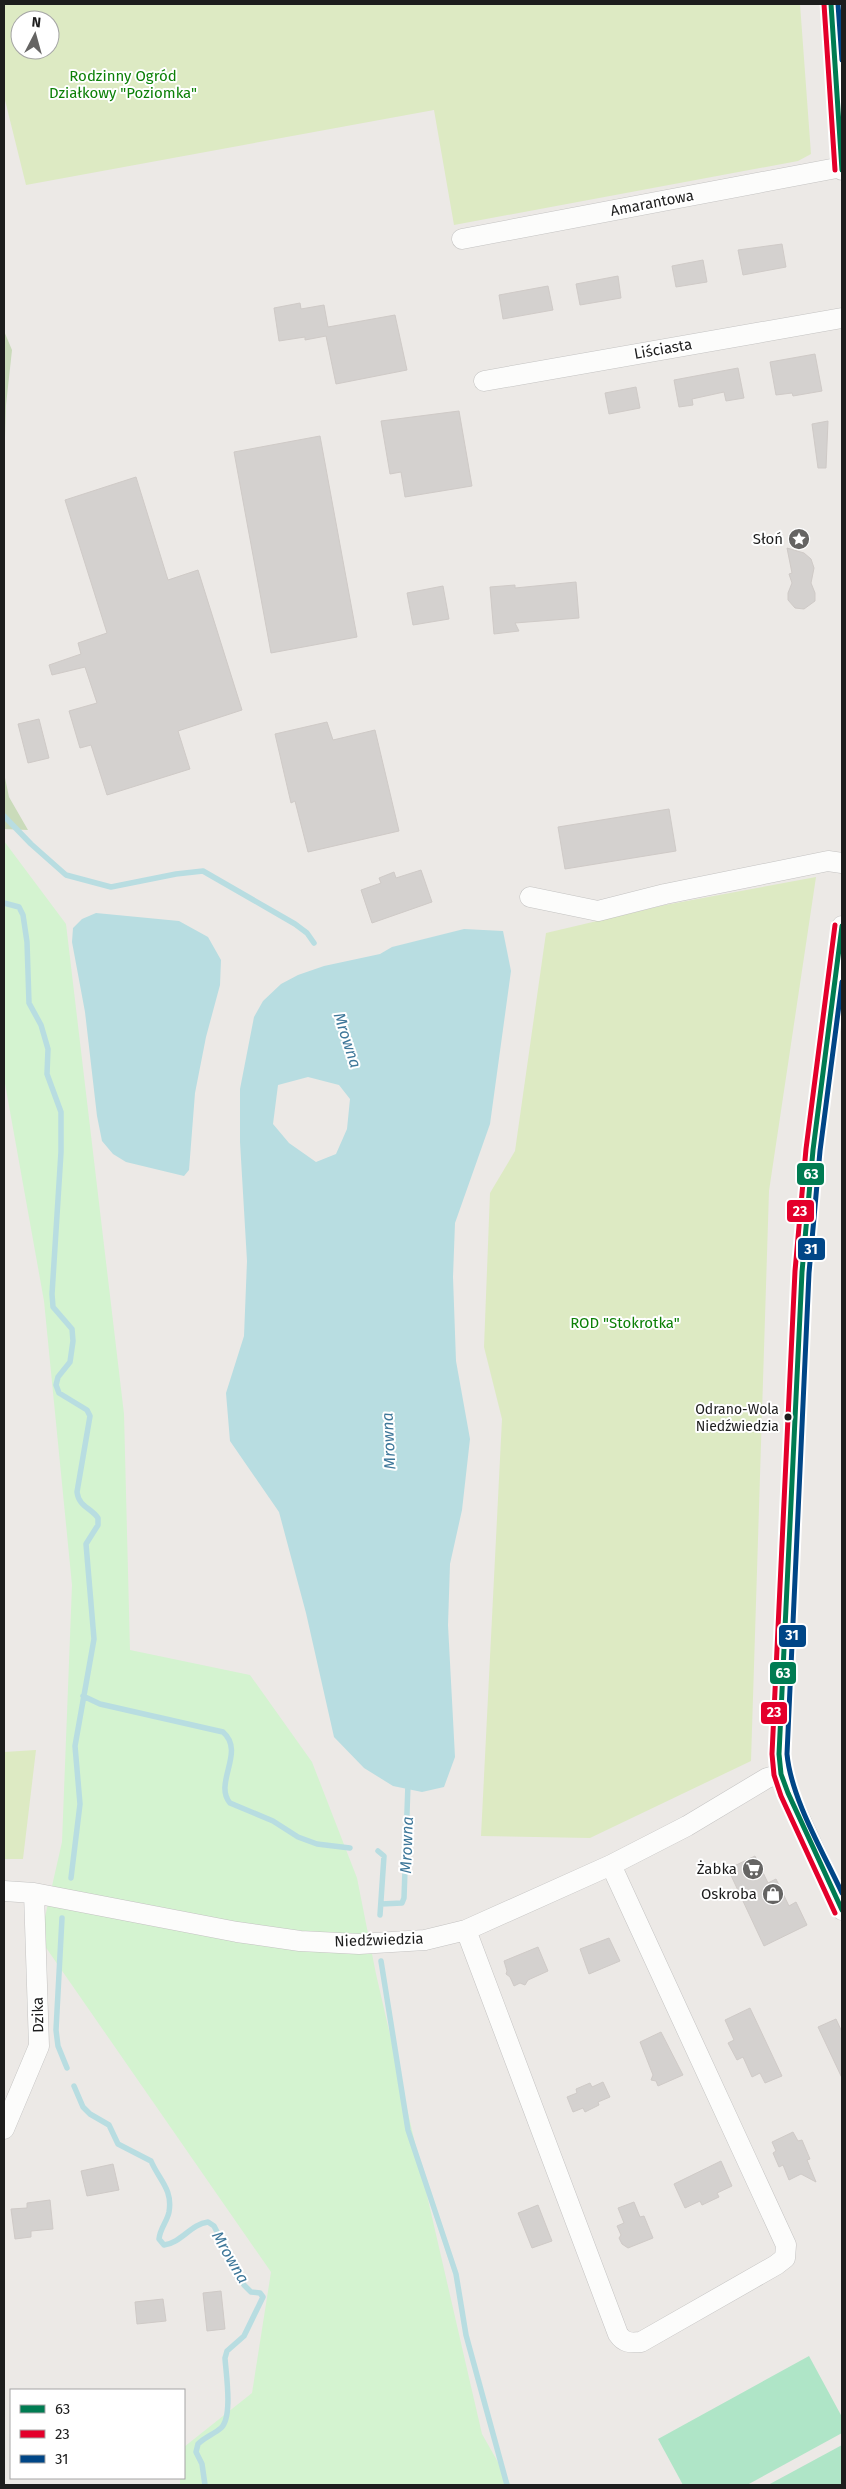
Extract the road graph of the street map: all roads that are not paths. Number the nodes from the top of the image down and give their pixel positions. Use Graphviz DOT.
graph roads {
  1 [pos="831,4"];
  2 [pos="842,169"];
  3 [pos="462,239"];
  4 [pos="842,318"];
  5 [pos="484,381"];
  6 [pos="842,863"];
  7 [pos="530,897"];
  8 [pos="842,926"];
  9 [pos="781,1774"];
  10 [pos="611,1865"];
  11 [pos="4,1891"];
  12 [pos="34,1893"];
  13 [pos="842,1910"];
  14 [pos="466,1930"];
  15 [pos="4,2129"];
  1 -- 2 [label="street"];
  2 -- 3 [label="street, Amarantowa"];
  4 -- 5 [label="street, Liściasta"];
  6 -- 7 [label="street"];
  8 -- 9 [label="street"];
  9 -- 10 [label="street, Niedźwiedzia"];
  9 -- 13 [label="street"];
  10 -- 14 [label="street, Niedźwiedzia"];
  10 -- 14 [label="street"];
  11 -- 12 [label="street, Niedźwiedzia"];
  12 -- 14 [label="street, Niedźwiedzia"];
  12 -- 15 [label="street, Dzika"];
}
